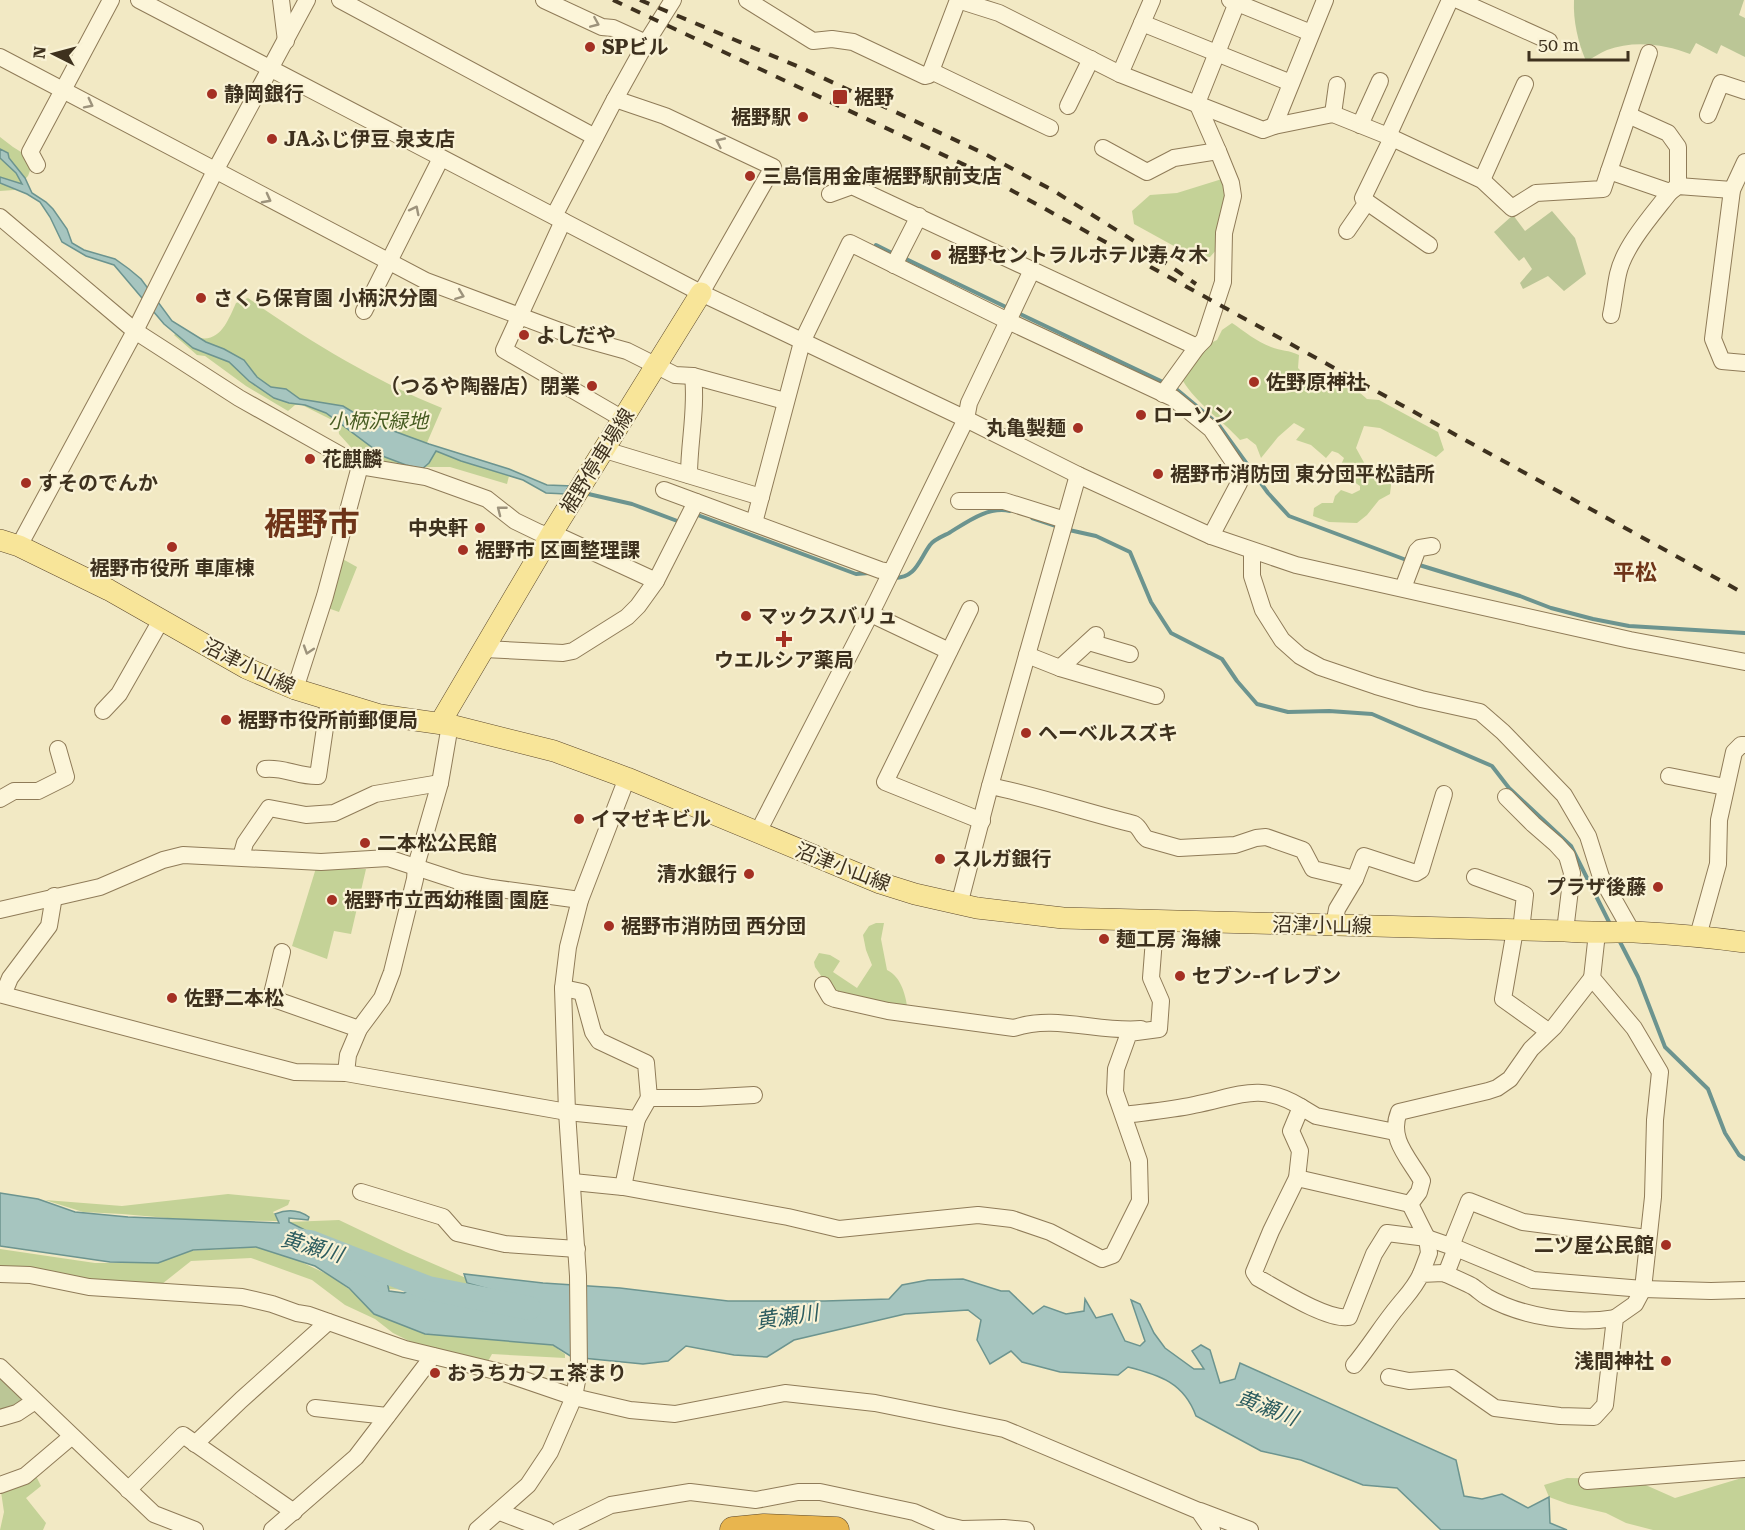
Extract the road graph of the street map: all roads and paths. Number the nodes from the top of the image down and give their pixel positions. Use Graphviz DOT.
graph roads {
  1 [pos="111,0"];
  2 [pos="139,0"];
  3 [pos="281,0"];
  4 [pos="307,0"];
  5 [pos="340,0"];
  6 [pos="544,0"];
  7 [pos="673,0"];
  8 [pos="747,0"];
  9 [pos="958,0"];
  10 [pos="1152,0"];
  11 [pos="1325,0"];
  12 [pos="1450,0"];
  13 [pos="1458,0"];
  14 [pos="1235,1"];
  15 [pos="1142,23"];
  16 [pos="1311,33"];
  17 [pos="286,41"];
  18 [pos="1549,41"];
  19 [pos="646,43"];
  20 [pos="1217,53"];
  21 [pos="1649,53"];
  22 [pos="0,57"];
  23 [pos="1091,59"];
  24 [pos="270,69"];
  25 [pos="931,71"];
  26 [pos="1120,74"];
  27 [pos="1380,81"];
  28 [pos="1291,83"];
  29 [pos="1525,84"];
  30 [pos="1337,85"];
  31 [pos="63,91"];
  32 [pos="1745,91"];
  33 [pos="615,99"];
  34 [pos="1197,103"];
  35 [pos="1068,106"];
  36 [pos="1333,114"];
  37 [pos="1628,115"];
  38 [pos="1708,115"];
  39 [pos="1360,125"];
  40 [pos="1274,126"];
  41 [pos="1050,128"];
  42 [pos="595,137"];
  43 [pos="1390,137"];
  44 [pos="1103,148"];
  45 [pos="1218,151"];
  46 [pos="441,158"];
  47 [pos="1745,162"];
  48 [pos="37,165"];
  49 [pos="215,171"];
  50 [pos="1609,171"];
  51 [pos="1482,180"];
  52 [pos="1674,189"];
  53 [pos="1732,190"];
  54 [pos="830,194"];
  55 [pos="1367,202"];
  56 [pos="919,216"];
  57 [pos="0,217"];
  58 [pos="559,218"];
  59 [pos="1347,231"];
  60 [pos="1429,245"];
  61 [pos="897,259"];
  62 [pos="388,261"];
  63 [pos="1032,270"];
  64 [pos="701,293"];
  65 [pos="364,311"];
  66 [pos="1011,314"];
  67 [pos="1611,315"];
  68 [pos="520,316"];
  69 [pos="135,331"];
  70 [pos="802,342"];
  71 [pos="1197,347"];
  72 [pos="1745,363"];
  73 [pos="655,365"];
  74 [pos="693,376"];
  75 [pos="1168,388"];
  76 [pos="785,401"];
  77 [pos="623,419"];
  78 [pos="966,419"];
  79 [pos="605,450"];
  80 [pos="360,466"];
  81 [pos="689,475"];
  82 [pos="1078,475"];
  83 [pos="664,490"];
  84 [pos="760,497"];
  85 [pos="959,501"];
  86 [pos="696,502"];
  87 [pos="1065,520"];
  88 [pos="754,523"];
  89 [pos="552,533"];
  90 [pos="1210,536"];
  91 [pos="10,543"];
  92 [pos="1432,546"];
  93 [pos="1252,551"];
  94 [pos="888,578"];
  95 [pos="656,581"];
  96 [pos="1403,588"];
  97 [pos="970,609"];
  98 [pos="870,614"];
  99 [pos="156,629"];
  100 [pos="484,649"];
  101 [pos="949,651"];
  102 [pos="1130,654"];
  103 [pos="1027,655"];
  104 [pos="1745,662"];
  105 [pos="1060,668"];
  106 [pos="295,689"];
  107 [pos="1156,696"];
  108 [pos="328,700"];
  109 [pos="103,711"];
  110 [pos="445,724"];
  111 [pos="1745,745"];
  112 [pos="58,749"];
  113 [pos="265,769"];
  114 [pos="1669,776"];
  115 [pos="627,778"];
  116 [pos="440,783"];
  117 [pos="990,786"];
  118 [pos="1725,787"];
  119 [pos="1444,794"];
  120 [pos="1506,797"];
  121 [pos="0,799"];
  122 [pos="982,821"];
  123 [pos="758,832"];
  124 [pos="241,857"];
  125 [pos="416,866"];
  126 [pos="1475,877"];
  127 [pos="1355,879"];
  128 [pos="54,896"];
  129 [pos="580,900"];
  130 [pos="959,905"];
  131 [pos="0,910"];
  132 [pos="1151,921"];
  133 [pos="1334,925"];
  134 [pos="1518,930"];
  135 [pos="1565,931"];
  136 [pos="1629,932"];
  137 [pos="1598,933"];
  138 [pos="1698,936"];
  139 [pos="1745,942"];
  140 [pos="282,952"];
  141 [pos="1592,978"];
  142 [pos="823,985"];
  143 [pos="563,988"];
  144 [pos="1,1000"];
  145 [pos="1159,1027"];
  146 [pos="358,1029"];
  147 [pos="1548,1031"];
  148 [pos="346,1073"];
  149 [pos="754,1095"];
  150 [pos="649,1098"];
  151 [pos="1301,1107"];
  152 [pos="567,1112"];
  153 [pos="1124,1115"];
  154 [pos="638,1119"];
  155 [pos="1395,1132"];
  156 [pos="1296,1178"];
  157 [pos="573,1182"];
  158 [pos="623,1187"];
  159 [pos="361,1192"];
  160 [pos="1410,1204"];
  161 [pos="1427,1238"];
  162 [pos="1647,1238"];
  163 [pos="1454,1247"];
  164 [pos="578,1249"];
  165 [pos="0,1274"];
  166 [pos="1421,1274"];
  167 [pos="1446,1274"];
  168 [pos="1643,1289"];
  169 [pos="1745,1290"];
  170 [pos="1615,1318"];
  171 [pos="328,1322"];
  172 [pos="433,1356"];
  173 [pos="1354,1365"];
  174 [pos="0,1367"];
  175 [pos="1389,1377"];
  176 [pos="574,1397"];
  177 [pos="35,1401"];
  178 [pos="315,1408"];
  179 [pos="387,1416"];
  180 [pos="0,1418"];
  181 [pos="71,1437"];
  182 [pos="195,1444"];
  183 [pos="1745,1469"];
  184 [pos="1587,1481"];
  185 [pos="0,1485"];
  186 [pos="128,1490"];
  187 [pos="1199,1510"];
  188 [pos="294,1512"];
  189 [pos="500,1512"];
  190 [pos="195,1530"];
  191 [pos="272,1530"];
  192 [pos="477,1530"];
  193 [pos="547,1530"];
  194 [pos="560,1530"];
  195 [pos="733,1530"];
  196 [pos="836,1530"];
  197 [pos="1026,1530"];
  198 [pos="1212,1530"];
  199 [pos="1250,1530"];
  1 -- 31 [label="street"];
  2 -- 24 [label="street"];
  3 -- 17 [label="street"];
  4 -- 17 [label="street"];
  5 -- 42 [label="street"];
  6 -- 19 [label="street, one-way"];
  7 -- 19 [label="street"];
  8 -- 25 [label="street"];
  9 -- 23 [label="street"];
  9 -- 25 [label="street"];
  10 -- 15 [label="street"];
  11 -- 16 [label="street"];
  12 -- 43 [label="street"];
  13 -- 18 [label="street"];
  14 -- 16 [label="street"];
  14 -- 20 [label="street"];
  15 -- 20 [label="street"];
  15 -- 26 [label="street"];
  16 -- 28 [label="street"];
  17 -- 24 [label="street"];
  19 -- 33 [label="street"];
  20 -- 28 [label="street"];
  20 -- 34 [label="street"];
  21 -- 37 [label="street"];
  22 -- 31 [label="street"];
  23 -- 26 [label="street"];
  23 -- 35 [label="street"];
  24 -- 46 [label="street"];
  24 -- 49 [label="street"];
  25 -- 41 [label="street"];
  26 -- 34 [label="street"];
  27 -- 39 [label="street"];
  28 -- 40 [label="street"];
  29 -- 51 [label="street"];
  30 -- 36 [label="street"];
  31 -- 48 [label="street"];
  31 -- 49 [label="street, one-way"];
  32 -- 38 [label="street"];
  33 -- 42 [label="street"];
  64 -- 33 [label="street, one-way"];
  34 -- 40 [label="street"];
  34 -- 45 [label="street"];
  36 -- 39 [label="street"];
  36 -- 40 [label="street"];
  37 -- 50 [label="street"];
  37 -- 52 [label="street"];
  39 -- 43 [label="street"];
  42 -- 58 [label="street"];
  43 -- 51 [label="street"];
  43 -- 55 [label="street"];
  44 -- 45 [label="street"];
  45 -- 71 [label="street"];
  46 -- 58 [label="street"];
  62 -- 46 [label="street, one-way"];
  47 -- 53 [label="street"];
  49 -- 62 [label="street, one-way"];
  49 -- 69 [label="street"];
  50 -- 51 [label="street"];
  50 -- 52 [label="street"];
  52 -- 53 [label="street"];
  52 -- 67 [label="street"];
  53 -- 72 [label="street"];
  54 -- 56 [label="street"];
  55 -- 59 [label="street"];
  55 -- 60 [label="street"];
  56 -- 61 [label="street"];
  56 -- 63 [label="street"];
  57 -- 69 [label="street"];
  58 -- 64 [label="street"];
  58 -- 68 [label="street"];
  61 -- 66 [label="street"];
  61 -- 70 [label="street"];
  62 -- 65 [label="street"];
  62 -- 68 [label="street, one-way"];
  63 -- 66 [label="street"];
  63 -- 71 [label="street"];
  64 -- 70 [label="street"];
  64 -- 73 [label="main road, 裾野停車場線"];
  66 -- 75 [label="street"];
  66 -- 78 [label="street"];
  68 -- 73 [label="street"];
  68 -- 77 [label="street"];
  69 -- 80 [label="street"];
  69 -- 91 [label="street"];
  70 -- 76 [label="street"];
  70 -- 78 [label="street"];
  71 -- 75 [label="street"];
  73 -- 74 [label="street"];
  73 -- 77 [label="main road, 裾野停車場線"];
  74 -- 76 [label="street"];
  74 -- 81 [label="street"];
  75 -- 90 [label="street"];
  76 -- 84 [label="street"];
  77 -- 79 [label="main road, 裾野停車場線"];
  78 -- 82 [label="street"];
  78 -- 94 [label="street"];
  79 -- 81 [label="street"];
  79 -- 89 [label="main road, 裾野停車場線"];
  89 -- 80 [label="street, one-way"];
  80 -- 106 [label="street, one-way"];
  81 -- 84 [label="street"];
  82 -- 87 [label="street"];
  82 -- 90 [label="street"];
  83 -- 86 [label="street"];
  84 -- 88 [label="street"];
  85 -- 87 [label="street"];
  86 -- 88 [label="street"];
  86 -- 95 [label="street"];
  87 -- 103 [label="street"];
  88 -- 94 [label="street"];
  89 -- 95 [label="street"];
  89 -- 100 [label="main road, 裾野停車場線"];
  90 -- 93 [label="street"];
  91 -- 106 [label="main road, 沼津小山線"];
  92 -- 96 [label="street"];
  93 -- 96 [label="street"];
  93 -- 136 [label="street"];
  94 -- 98 [label="street"];
  95 -- 100 [label="street"];
  96 -- 104 [label="street"];
  97 -- 101 [label="street"];
  98 -- 101 [label="street"];
  98 -- 123 [label="street"];
  99 -- 109 [label="street"];
  100 -- 110 [label="main road, 裾野停車場線"];
  101 -- 122 [label="street"];
  102 -- 105 [label="street"];
  103 -- 105 [label="street"];
  103 -- 117 [label="street"];
  105 -- 107 [label="street"];
  106 -- 108 [label="main road, 沼津小山線"];
  108 -- 110 [label="main road, 沼津小山線"];
  108 -- 113 [label="street"];
  110 -- 115 [label="main road, 沼津小山線"];
  110 -- 116 [label="street"];
  111 -- 118 [label="street"];
  112 -- 121 [label="street"];
  114 -- 118 [label="street"];
  115 -- 123 [label="main road, 沼津小山線"];
  115 -- 129 [label="street"];
  116 -- 124 [label="street"];
  116 -- 125 [label="street"];
  117 -- 122 [label="street"];
  117 -- 127 [label="street"];
  118 -- 138 [label="street"];
  119 -- 127 [label="street"];
  120 -- 135 [label="street"];
  122 -- 130 [label="street"];
  123 -- 130 [label="main road, 沼津小山線"];
  124 -- 125 [label="street"];
  124 -- 128 [label="street"];
  125 -- 129 [label="street"];
  125 -- 146 [label="street"];
  126 -- 134 [label="street"];
  127 -- 133 [label="street"];
  128 -- 131 [label="street"];
  128 -- 144 [label="street"];
  129 -- 143 [label="street"];
  130 -- 132 [label="main road, 沼津小山線"];
  132 -- 133 [label="main road, 沼津小山線"];
  132 -- 145 [label="street"];
  133 -- 134 [label="main road, 沼津小山線"];
  134 -- 135 [label="main road, 沼津小山線"];
  134 -- 147 [label="street"];
  135 -- 137 [label="main road, 沼津小山線"];
  136 -- 137 [label="main road, 沼津小山線"];
  136 -- 138 [label="main road, 沼津小山線"];
  137 -- 141 [label="street"];
  138 -- 139 [label="main road, 沼津小山線"];
  140 -- 146 [label="street"];
  141 -- 147 [label="street"];
  141 -- 162 [label="street"];
  142 -- 145 [label="street"];
  143 -- 150 [label="street"];
  143 -- 152 [label="street"];
  144 -- 148 [label="street"];
  145 -- 153 [label="street"];
  146 -- 148 [label="street"];
  147 -- 155 [label="street"];
  148 -- 152 [label="street"];
  149 -- 150 [label="street"];
  150 -- 154 [label="street"];
  151 -- 153 [label="street"];
  151 -- 155 [label="street"];
  151 -- 156 [label="street"];
  152 -- 154 [label="street"];
  152 -- 157 [label="street"];
  153 -- 158 [label="street"];
  154 -- 158 [label="street"];
  155 -- 160 [label="street"];
  156 -- 160 [label="street"];
  156 -- 161 [label="street"];
  157 -- 158 [label="street"];
  157 -- 164 [label="street"];
  159 -- 164 [label="street"];
  160 -- 161 [label="street"];
  161 -- 163 [label="street"];
  161 -- 166 [label="street"];
  162 -- 163 [label="street"];
  162 -- 168 [label="street"];
  163 -- 167 [label="street"];
  163 -- 168 [label="street"];
  164 -- 176 [label="street"];
  165 -- 171 [label="street"];
  166 -- 167 [label="street"];
  166 -- 173 [label="street"];
  167 -- 170 [label="street"];
  168 -- 169 [label="street"];
  168 -- 170 [label="street"];
  170 -- 175 [label="street"];
  171 -- 172 [label="street"];
  171 -- 182 [label="street"];
  172 -- 176 [label="street"];
  172 -- 179 [label="street"];
  174 -- 177 [label="street"];
  176 -- 187 [label="street"];
  176 -- 189 [label="street"];
  177 -- 180 [label="street"];
  177 -- 181 [label="street"];
  178 -- 179 [label="street"];
  179 -- 188 [label="street"];
  181 -- 185 [label="street"];
  181 -- 186 [label="street"];
  182 -- 186 [label="street"];
  182 -- 188 [label="street"];
  183 -- 184 [label="street"];
  186 -- 190 [label="street"];
  187 -- 198 [label="street"];
  187 -- 199 [label="street"];
  188 -- 191 [label="street"];
  189 -- 192 [label="street"];
  189 -- 193 [label="street"];
  194 -- 197 [label="street"];
  195 -- 196 [label="highway"];
}
